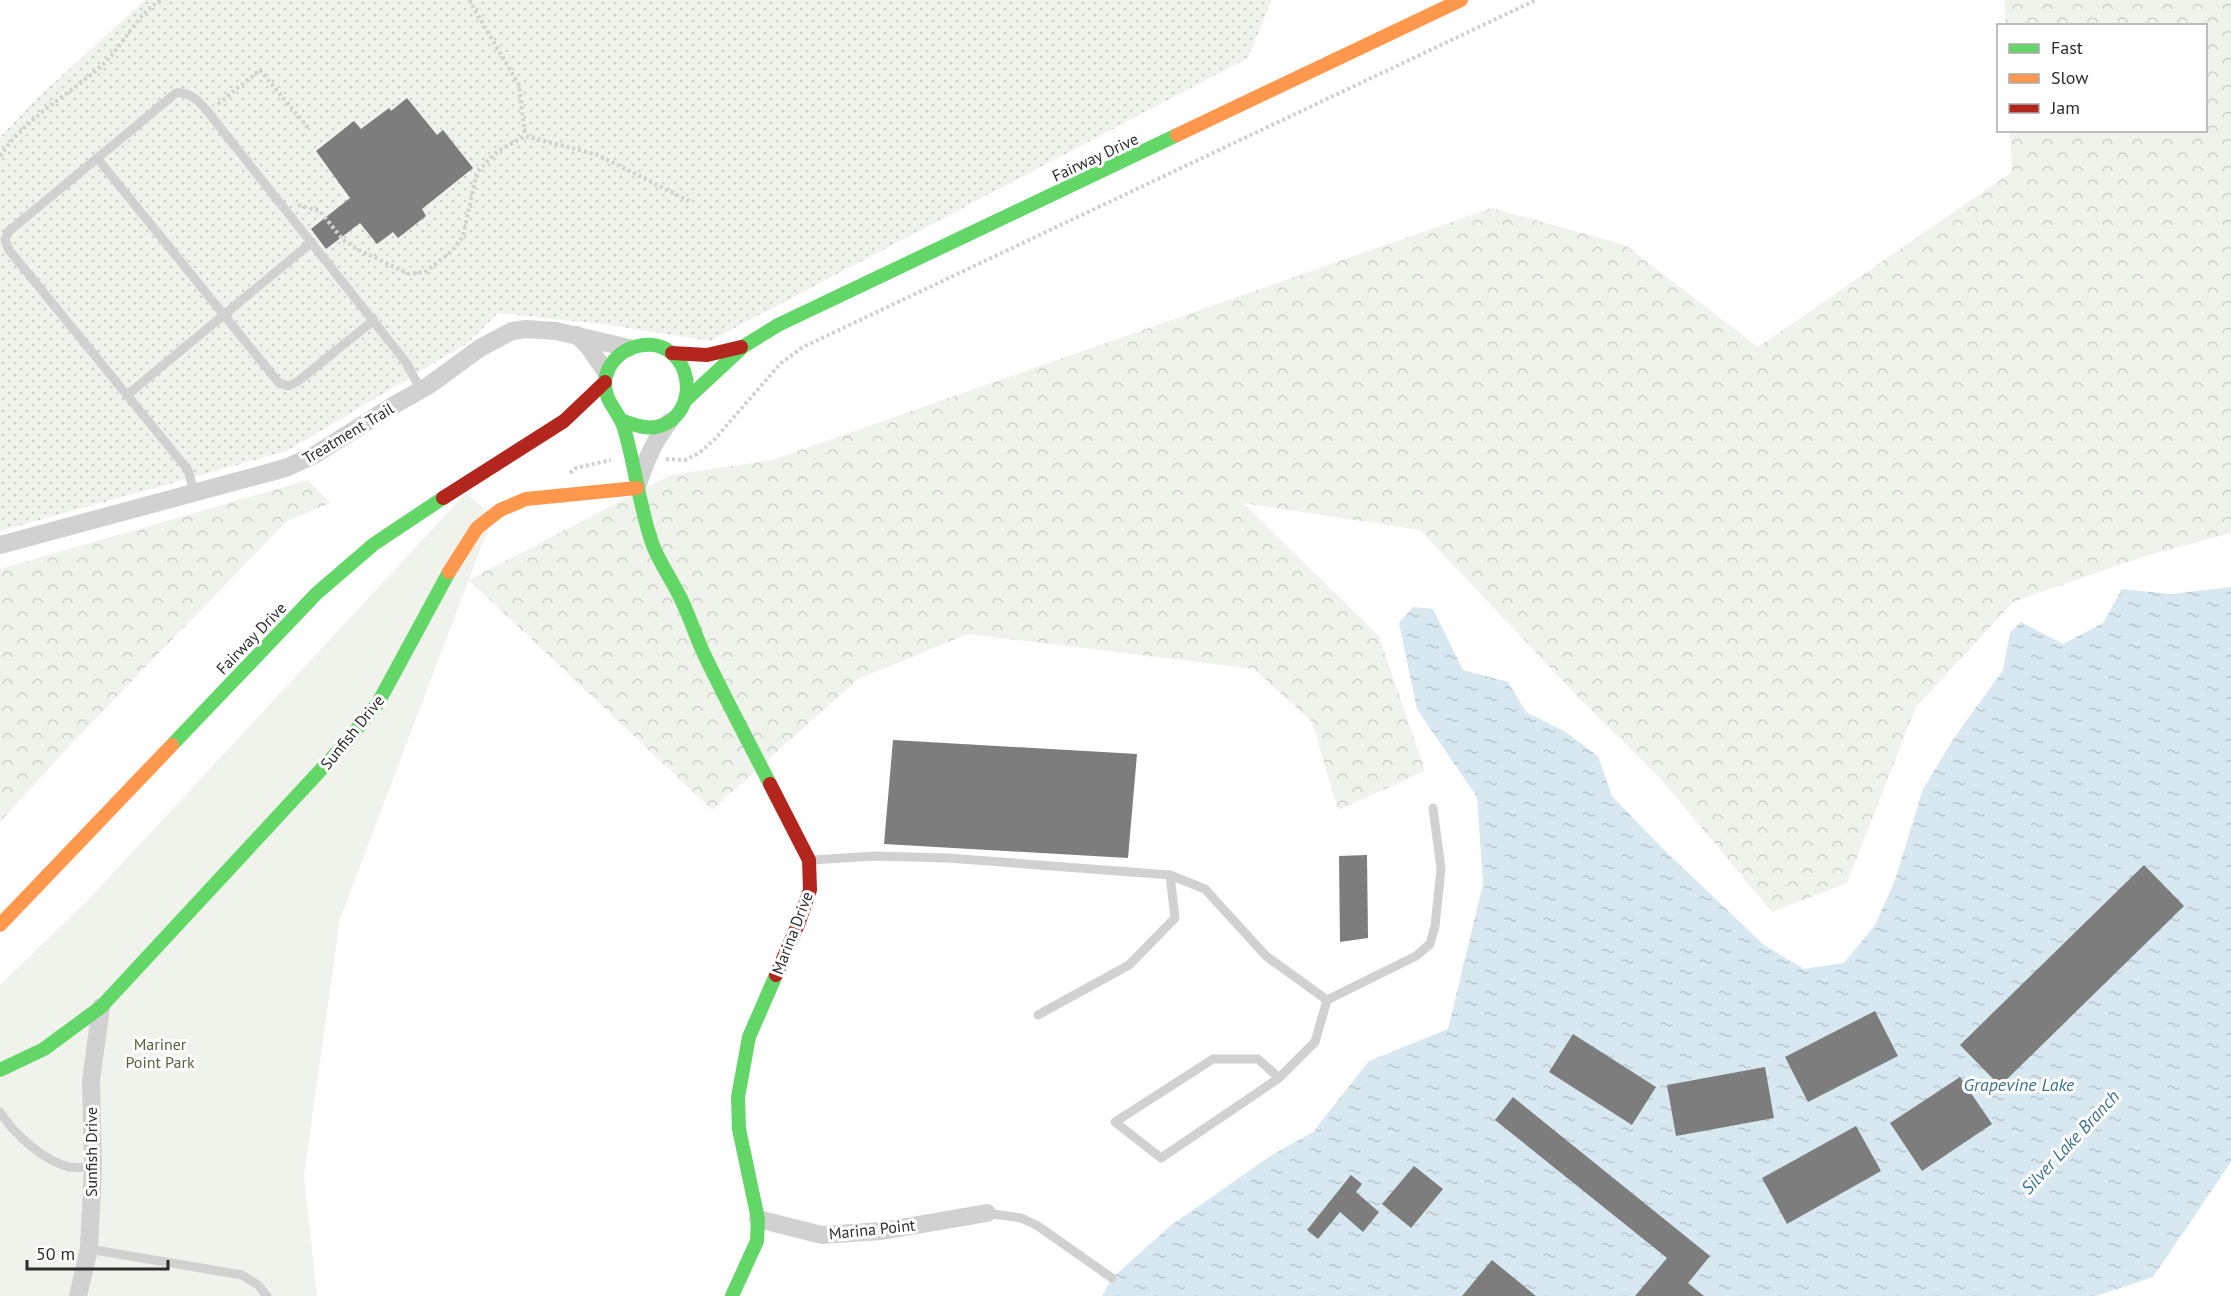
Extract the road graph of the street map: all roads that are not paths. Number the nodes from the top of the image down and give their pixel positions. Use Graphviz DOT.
graph roads {
  1 [pos="1461,0"];
  2 [pos="97,158"];
  3 [pos="312,242"];
  4 [pos="224,315"];
  5 [pos="374,320"];
  6 [pos="577,335"];
  7 [pos="744,346"];
  8 [pos="629,348"];
  9 [pos="672,353"];
  10 [pos="605,377"];
  11 [pos="421,390"];
  12 [pos="127,395"];
  13 [pos="686,400"];
  14 [pos="607,414"];
  15 [pos="564,421"];
  16 [pos="669,422"];
  17 [pos="639,458"];
  18 [pos="637,488"];
  19 [pos="194,492"];
  20 [pos="0,545"];
  21 [pos="1433,808"];
  22 [pos="809,860"];
  23 [pos="1170,875"];
  24 [pos="0,925"];
  25 [pos="1327,999"];
  26 [pos="101,1007"];
  27 [pos="1038,1015"];
  28 [pos="0,1070"];
  29 [pos="1279,1078"];
  30 [pos="0,1112"];
  31 [pos="93,1167"];
  32 [pos="987,1213"];
  33 [pos="758,1219"];
  34 [pos="89,1249"];
  35 [pos="1112,1278"];
  36 [pos="78,1296"];
  37 [pos="267,1296"];
  38 [pos="732,1296"];
  1 -- 7 [label="street, Fairway Drive"];
  2 -- 3 [label="lane"];
  2 -- 4 [label="lane"];
  2 -- 12 [label="lane"];
  3 -- 4 [label="lane"];
  3 -- 5 [label="lane"];
  4 -- 5 [label="lane"];
  4 -- 12 [label="lane"];
  5 -- 11 [label="lane"];
  6 -- 8 [label="street, Treatment Trail"];
  6 -- 10 [label="street"];
  6 -- 11 [label="street, Treatment Trail"];
  7 -- 9 [label="street, Fairway Drive"];
  7 -- 13 [label="street, Fairway Drive"];
  8 -- 9 [label="street, Fairway Drive"];
  8 -- 10 [label="street, Fairway Drive"];
  9 -- 13 [label="street"];
  10 -- 14 [label="street"];
  10 -- 15 [label="street, Fairway Drive"];
  11 -- 19 [label="street, Treatment Trail"];
  12 -- 19 [label="lane"];
  13 -- 16 [label="street, Fairway Drive"];
  14 -- 15 [label="street, Fairway Drive"];
  14 -- 16 [label="street"];
  14 -- 17 [label="street"];
  15 -- 24 [label="street, Fairway Drive"];
  16 -- 17 [label="street"];
  17 -- 18 [label="street"];
  18 -- 22 [label="street, Marina Drive"];
  18 -- 26 [label="street, Sunfish Drive"];
  19 -- 20 [label="street, Treatment Trail"];
  21 -- 25 [label="lane"];
  22 -- 23 [label="lane"];
  22 -- 33 [label="street, Marina Drive"];
  23 -- 25 [label="lane"];
  23 -- 27 [label="lane"];
  25 -- 29 [label="lane"];
  26 -- 28 [label="street, Sunfish Drive"];
  26 -- 31 [label="street, Sunfish Drive"];
  29 -- 29 [label="lane"];
  30 -- 31 [label="lane"];
  31 -- 34 [label="street, Sunfish Drive"];
  32 -- 33 [label="street, Marina Point"];
  32 -- 35 [label="lane"];
  33 -- 38 [label="street, Marina Drive"];
  34 -- 36 [label="street, Sunfish Drive"];
  34 -- 37 [label="lane"];
}
